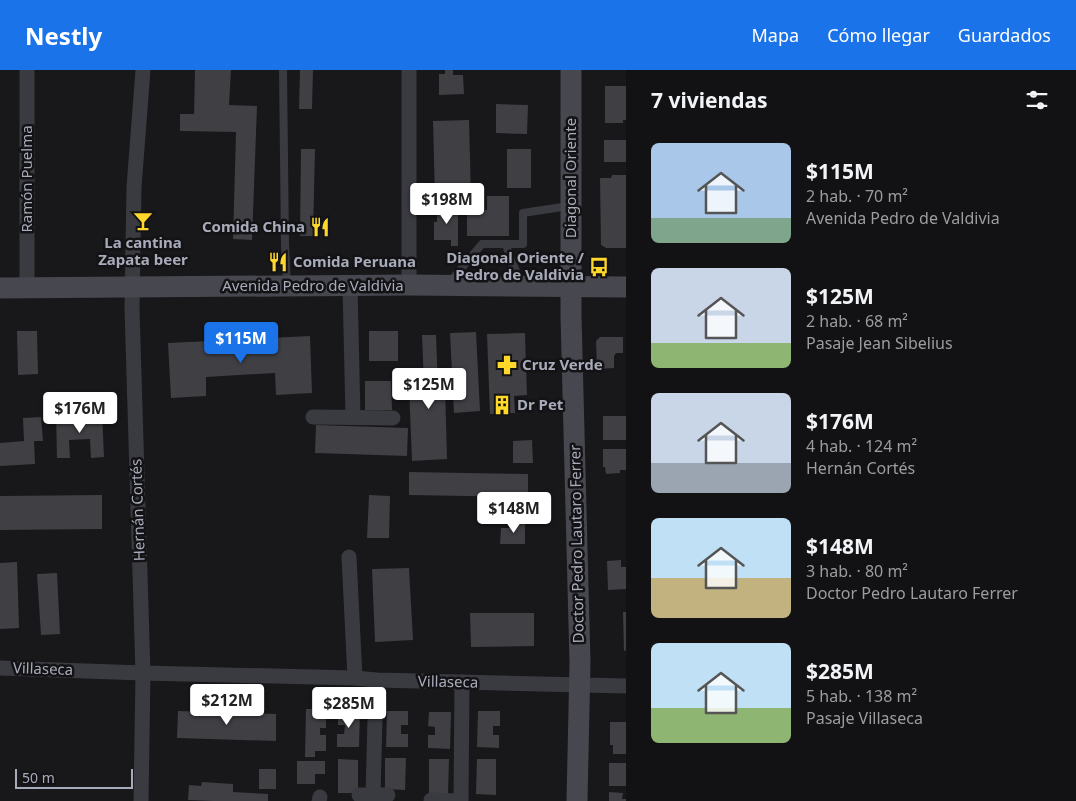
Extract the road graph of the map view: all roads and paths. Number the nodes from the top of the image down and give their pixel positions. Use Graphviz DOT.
graph roads {
  1 [pos="27,70"];
  2 [pos="143,70"];
  3 [pos="283,70"];
  4 [pos="409,70"];
  5 [pos="571,70"];
  6 [pos="570,206"];
  7 [pos="506,244"];
  8 [pos="409,285"];
  9 [pos="287,286"];
  10 [pos="350,286"];
  11 [pos="447,286"];
  12 [pos="524,286"];
  13 [pos="571,287"];
  14 [pos="626,287"];
  15 [pos="0,288"];
  16 [pos="27,288"];
  17 [pos="133,288"];
  18 [pos="313,417"];
  19 [pos="353,418"];
  20 [pos="393,418"];
  21 [pos="349,557"];
  22 [pos="0,668"];
  23 [pos="144,673"];
  24 [pos="355,678"];
  25 [pos="376,680"];
  26 [pos="462,682"];
  27 [pos="579,684"];
  28 [pos="626,686"];
  29 [pos="373,795"];
  30 [pos="431,800"];
  31 [pos="141,801"];
  32 [pos="456,801"];
  33 [pos="461,801"];
  34 [pos="577,801"];
  1 -- 16 [label="street, Ramón Puelma"];
  2 -- 17 [label="street, Hernán Cortés"];
  3 -- 9 [label="lane"];
  4 -- 8 [label="street"];
  5 -- 6 [label="main road, Diagonal Oriente"];
  6 -- 7 [label="lane"];
  6 -- 13 [label="main road, Diagonal Oriente"];
  7 -- 11 [label="lane"];
  7 -- 12 [label="lane"];
  8 -- 10 [label="main road, Avenida Pedro de Valdivia"];
  8 -- 11 [label="main road, Avenida Pedro de Valdivia"];
  9 -- 10 [label="main road, Avenida Pedro de Valdivia"];
  9 -- 17 [label="main road, Avenida Pedro de Valdivia"];
  10 -- 19 [label="street"];
  11 -- 12 [label="main road, Avenida Pedro de Valdivia"];
  12 -- 13 [label="main road, Avenida Pedro de Valdivia"];
  13 -- 14 [label="main road, Avenida Pedro de Valdivia"];
  13 -- 27 [label="main road, Doctor Pedro Lautaro Ferrer"];
  15 -- 16 [label="main road, Avenida Pedro de Valdivia"];
  16 -- 17 [label="main road, Avenida Pedro de Valdivia"];
  17 -- 23 [label="street, Hernán Cortés"];
  18 -- 19 [label="street"];
  19 -- 20 [label="street"];
  21 -- 24 [label="street"];
  22 -- 23 [label="street, Villaseca"];
  23 -- 24 [label="street, Villaseca"];
  23 -- 31 [label="street, Hernán Cortés"];
  24 -- 25 [label="street, Villaseca"];
  25 -- 26 [label="street, Villaseca"];
  25 -- 29 [label="street"];
  26 -- 27 [label="street, Villaseca"];
  26 -- 33 [label="street"];
  27 -- 28 [label="street, Villaseca"];
  27 -- 34 [label="main road, Doctor Pedro Lautaro Ferrer"];
  30 -- 32 [label="street"];
}
